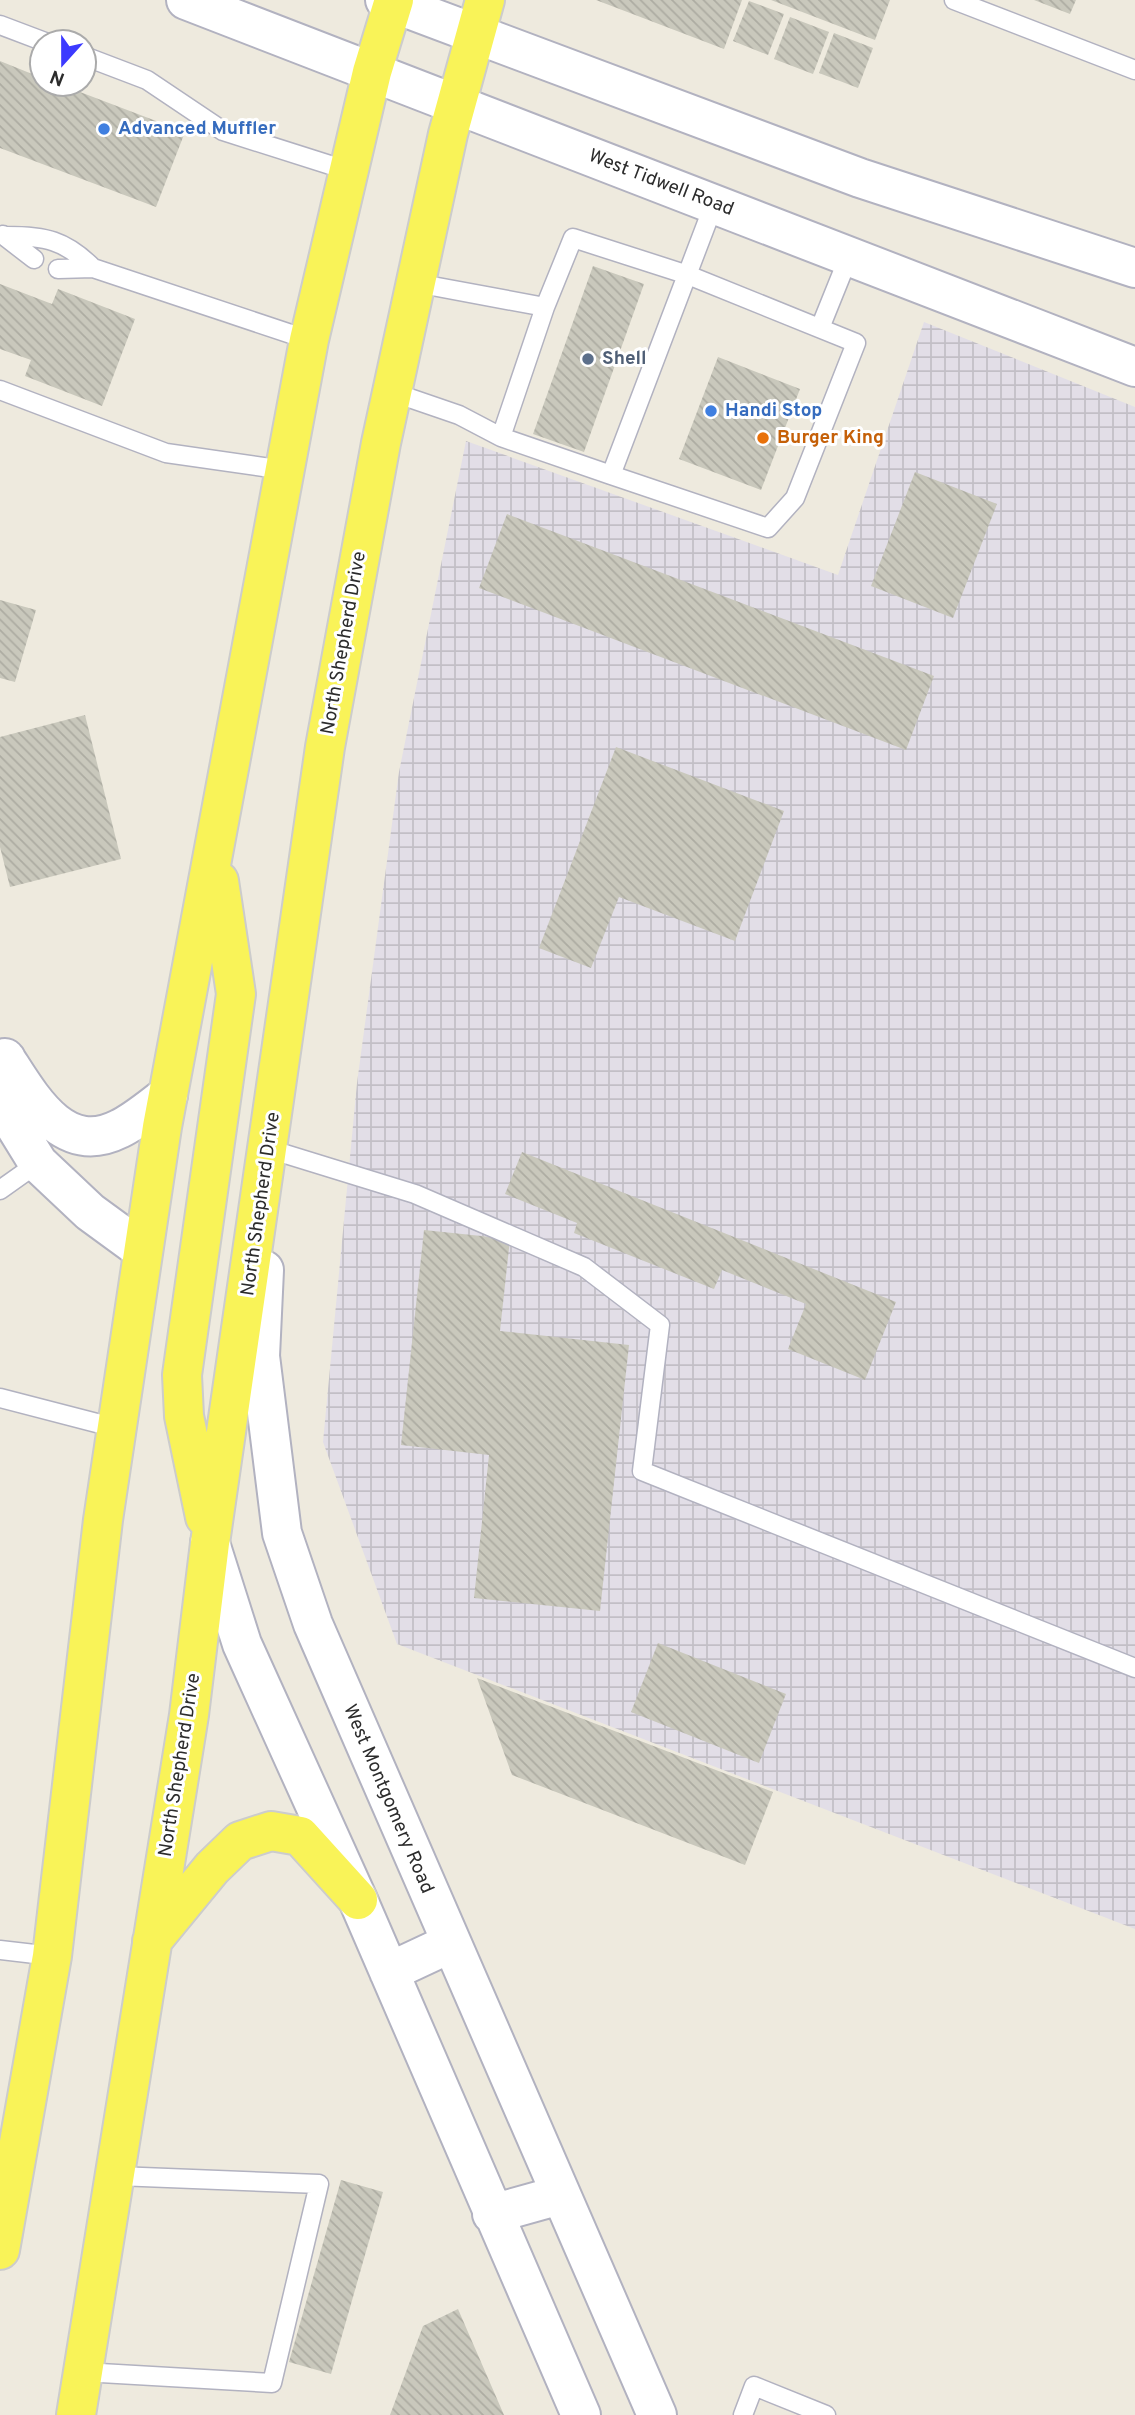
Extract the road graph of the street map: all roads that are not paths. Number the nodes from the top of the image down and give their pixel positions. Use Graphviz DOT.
graph roads {
  1 [pos="186,0"];
  2 [pos="954,0"];
  3 [pos="391,1"];
  4 [pos="481,17"];
  5 [pos="0,25"];
  6 [pos="28,36"];
  7 [pos="98,62"];
  8 [pos="1135,70"];
  9 [pos="372,72"];
  10 [pos="455,104"];
  11 [pos="349,171"];
  12 [pos="714,204"];
  13 [pos="3,235"];
  14 [pos="849,256"];
  15 [pos="34,259"];
  16 [pos="93,268"];
  17 [pos="1135,268"];
  18 [pos="58,269"];
  19 [pos="688,275"];
  20 [pos="416,283"];
  21 [pos="545,307"];
  22 [pos="820,328"];
  23 [pos="309,340"];
  24 [pos="1135,367"];
  25 [pos="0,390"];
  26 [pos="392,392"];
  27 [pos="501,437"];
  28 [pos="284,470"];
  29 [pos="611,475"];
  30 [pos="215,855"];
  31 [pos="3,1053"];
  32 [pos="168,1095"];
  33 [pos="269,1149"];
  34 [pos="38,1163"];
  35 [pos="0,1190"];
  36 [pos="142,1250"];
  37 [pos="0,1398"];
  38 [pos="116,1428"];
  39 [pos="211,1543"];
  40 [pos="1135,1668"];
  41 [pos="358,1900"];
  42 [pos="152,1941"];
  43 [pos="451,1943"];
  44 [pos="0,1950"];
  45 [pos="52,1956"];
  46 [pos="389,1972"];
  47 [pos="117,2176"];
  48 [pos="560,2195"];
  49 [pos="492,2214"];
  50 [pos="0,2250"];
  51 [pos="83,2372"];
  52 [pos="76,2415"];
  53 [pos="581,2415"];
  54 [pos="657,2415"];
  55 [pos="743,2415"];
  56 [pos="826,2415"];
  1 -- 9 [label="main road, West Tidwell Road"];
  2 -- 8 [label="lane"];
  3 -- 4 [label="main road"];
  3 -- 9 [label="main road"];
  4 -- 10 [label="main road, North Shepherd Drive"];
  4 -- 17 [label="main road"];
  5 -- 6 [label="lane"];
  7 -- 11 [label="lane"];
  9 -- 10 [label="main road, West Tidwell Road"];
  9 -- 11 [label="main road"];
  10 -- 12 [label="main road, West Tidwell Road"];
  10 -- 20 [label="main road, North Shepherd Drive"];
  11 -- 23 [label="main road"];
  12 -- 14 [label="main road, West Tidwell Road"];
  12 -- 19 [label="lane"];
  13 -- 15 [label="lane"];
  13 -- 16 [label="lane"];
  14 -- 22 [label="lane"];
  14 -- 24 [label="main road, West Tidwell Road"];
  16 -- 18 [label="lane"];
  16 -- 23 [label="lane"];
  19 -- 21 [label="lane"];
  19 -- 22 [label="lane"];
  19 -- 29 [label="lane"];
  20 -- 21 [label="lane"];
  20 -- 26 [label="main road, North Shepherd Drive"];
  21 -- 27 [label="lane"];
  22 -- 29 [label="lane"];
  23 -- 28 [label="main road"];
  25 -- 28 [label="lane"];
  26 -- 27 [label="lane"];
  26 -- 33 [label="main road, North Shepherd Drive"];
  27 -- 29 [label="lane"];
  28 -- 30 [label="main road"];
  30 -- 32 [label="main road"];
  30 -- 39 [label="main road"];
  31 -- 32 [label="main road"];
  31 -- 34 [label="main road"];
  32 -- 36 [label="main road"];
  33 -- 39 [label="main road, North Shepherd Drive"];
  33 -- 40 [label="lane"];
  33 -- 43 [label="main road, West Montgomery Road"];
  34 -- 35 [label="lane"];
  34 -- 36 [label="main road"];
  36 -- 38 [label="main road"];
  37 -- 38 [label="lane"];
  38 -- 45 [label="main road"];
  39 -- 41 [label="main road"];
  39 -- 42 [label="main road, North Shepherd Drive"];
  41 -- 42 [label="main road"];
  41 -- 46 [label="main road"];
  42 -- 47 [label="main road, North Shepherd Drive"];
  43 -- 46 [label="main road"];
  43 -- 48 [label="main road, West Montgomery Road"];
  44 -- 45 [label="lane"];
  45 -- 50 [label="main road"];
  46 -- 49 [label="main road"];
  47 -- 51 [label="main road, North Shepherd Drive"];
  47 -- 51 [label="lane"];
  48 -- 49 [label="main road"];
  48 -- 54 [label="main road, West Montgomery Road"];
  49 -- 53 [label="main road"];
  51 -- 52 [label="main road, North Shepherd Drive"];
  55 -- 56 [label="lane"];
}
